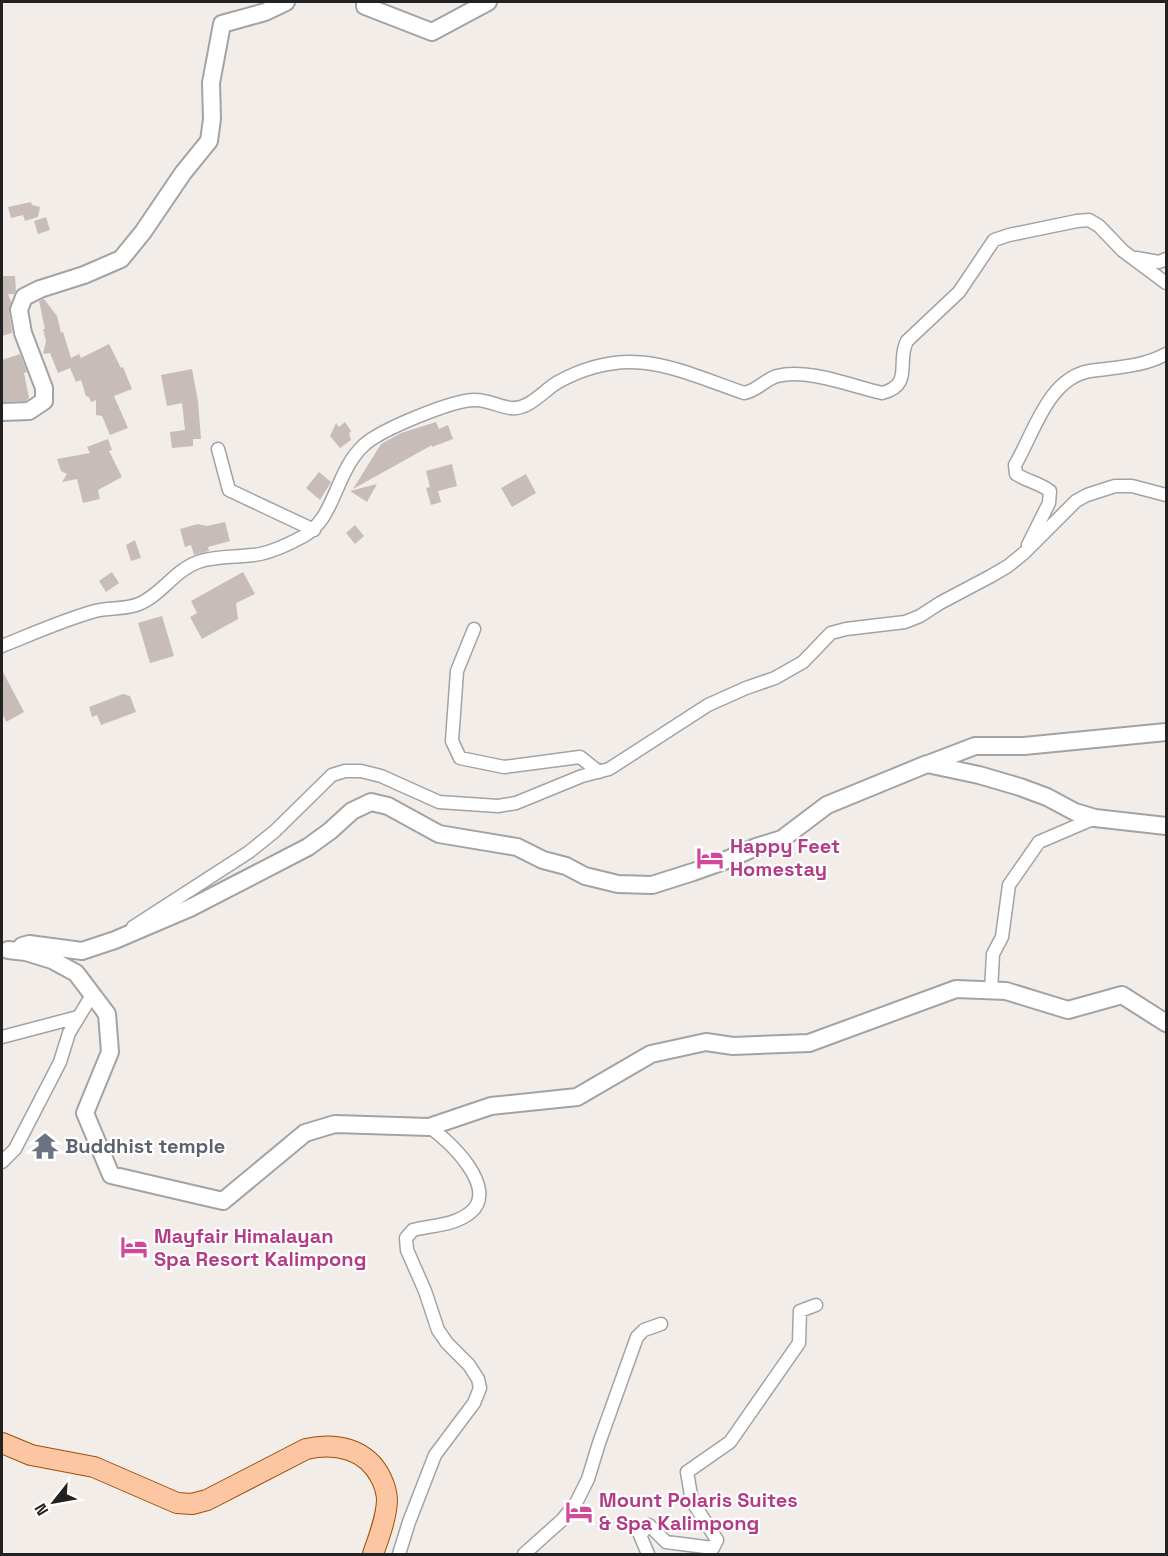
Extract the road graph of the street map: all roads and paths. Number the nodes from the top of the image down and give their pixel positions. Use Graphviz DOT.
graph roads {
  1 [pos="286,2"];
  2 [pos="364,2"];
  3 [pos="488,2"];
  4 [pos="1131,257"];
  5 [pos="1167,259"];
  6 [pos="1167,283"];
  7 [pos="1167,354"];
  8 [pos="2,412"];
  9 [pos="218,449"];
  10 [pos="1167,495"];
  11 [pos="314,530"];
  12 [pos="1024,553"];
  13 [pos="474,629"];
  14 [pos="2,646"];
  15 [pos="1167,732"];
  16 [pos="927,764"];
  17 [pos="598,772"];
  18 [pos="1095,818"];
  19 [pos="1167,826"];
  20 [pos="115,940"];
  21 [pos="5,952"];
  22 [pos="991,991"];
  23 [pos="92,995"];
  24 [pos="78,1017"];
  25 [pos="1167,1023"];
  26 [pos="2,1037"];
  27 [pos="429,1127"];
  28 [pos="2,1162"];
  29 [pos="816,1305"];
  30 [pos="661,1324"];
  31 [pos="2,1443"];
  32 [pos="373,1554"];
  33 [pos="399,1554"];
  34 [pos="524,1554"];
  35 [pos="648,1554"];
  1 -- 8 [label="street"];
  2 -- 3 [label="street"];
  4 -- 5 [label="street"];
  4 -- 6 [label="street"];
  4 -- 11 [label="street"];
  7 -- 12 [label="street"];
  9 -- 11 [label="street"];
  10 -- 12 [label="street"];
  11 -- 14 [label="street"];
  12 -- 17 [label="street"];
  13 -- 17 [label="street"];
  15 -- 16 [label="street"];
  16 -- 18 [label="street"];
  16 -- 20 [label="street"];
  17 -- 20 [label="street"];
  18 -- 19 [label="street"];
  18 -- 22 [label="street"];
  20 -- 21 [label="street"];
  21 -- 23 [label="street"];
  22 -- 25 [label="street"];
  22 -- 27 [label="street"];
  23 -- 24 [label="street"];
  23 -- 27 [label="street"];
  24 -- 26 [label="street"];
  24 -- 28 [label="street"];
  27 -- 33 [label="street"];
  29 -- 35 [label="street"];
  30 -- 34 [label="street"];
  31 -- 32 [label="main road"];
}
